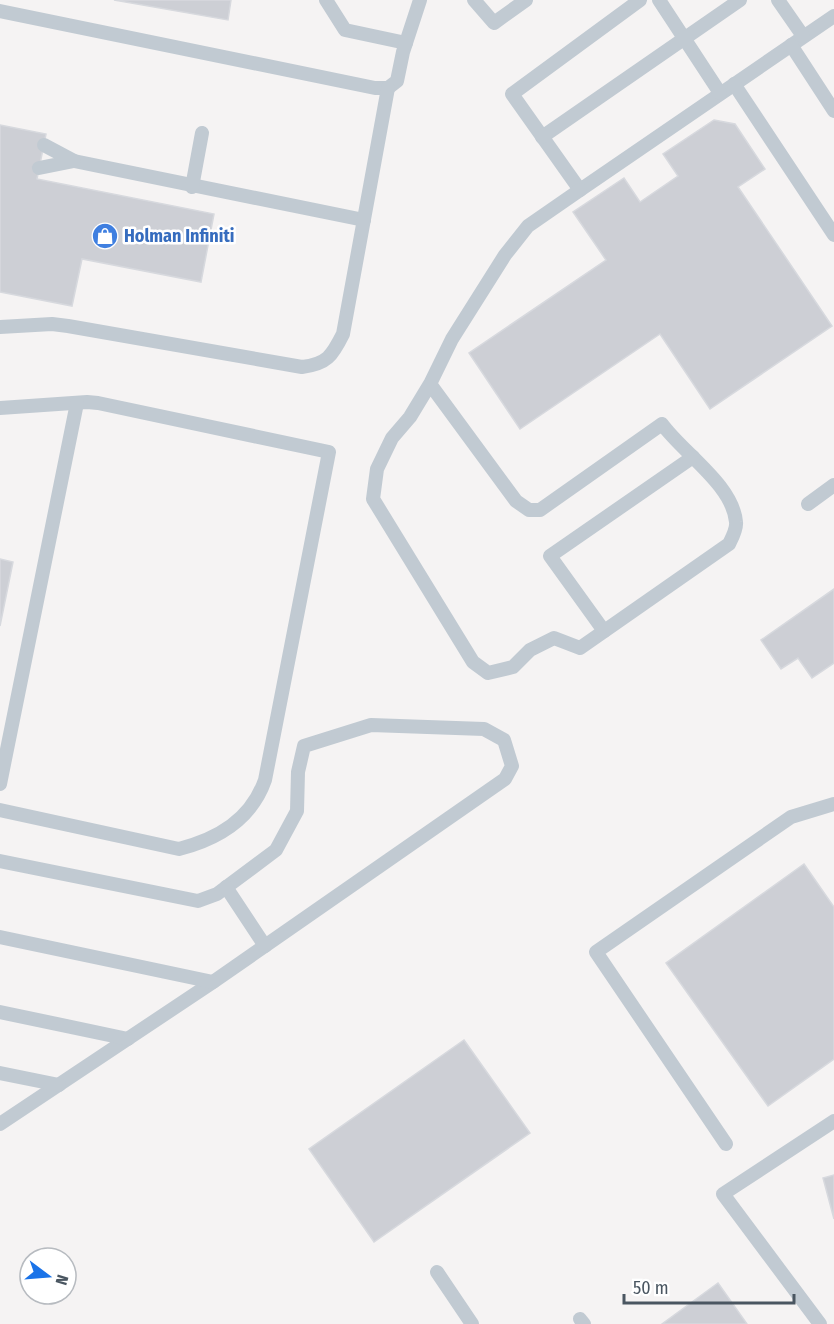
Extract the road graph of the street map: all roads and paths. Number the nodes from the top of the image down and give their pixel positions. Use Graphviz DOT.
graph roads {
  1 [pos="326,0"];
  2 [pos="420,0"];
  3 [pos="474,0"];
  4 [pos="526,0"];
  5 [pos="640,0"];
  6 [pos="659,0"];
  7 [pos="741,0"];
  8 [pos="778,0"];
  9 [pos="0,11"];
  10 [pos="834,16"];
  11 [pos="803,36"];
  12 [pos="685,39"];
  13 [pos="406,43"];
  14 [pos="791,45"];
  15 [pos="734,84"];
  16 [pos="388,88"];
  17 [pos="720,93"];
  18 [pos="834,111"];
  19 [pos="202,133"];
  20 [pos="542,137"];
  21 [pos="44,145"];
  22 [pos="74,161"];
  23 [pos="39,168"];
  24 [pos="192,187"];
  25 [pos="580,190"];
  26 [pos="364,220"];
  27 [pos="834,235"];
  28 [pos="0,327"];
  29 [pos="430,384"];
  30 [pos="77,403"];
  31 [pos="0,408"];
  32 [pos="693,457"];
  33 [pos="834,485"];
  34 [pos="808,504"];
  35 [pos="604,631"];
  36 [pos="0,784"];
  37 [pos="834,804"];
  38 [pos="0,810"];
  39 [pos="0,861"];
  40 [pos="226,887"];
  41 [pos="0,937"];
  42 [pos="265,946"];
  43 [pos="213,982"];
  44 [pos="0,1012"];
  45 [pos="128,1039"];
  46 [pos="0,1073"];
  47 [pos="59,1085"];
  48 [pos="834,1120"];
  49 [pos="0,1124"];
  50 [pos="726,1144"];
  51 [pos="437,1272"];
  52 [pos="472,1324"];
  53 [pos="820,1324"];
  1 -- 13 [label="lane"];
  2 -- 13 [label="lane"];
  3 -- 4 [label="lane"];
  5 -- 20 [label="lane"];
  6 -- 12 [label="lane"];
  7 -- 12 [label="lane"];
  8 -- 11 [label="lane"];
  9 -- 16 [label="lane"];
  10 -- 11 [label="lane"];
  11 -- 14 [label="lane"];
  12 -- 17 [label="lane"];
  12 -- 20 [label="lane"];
  13 -- 16 [label="lane"];
  14 -- 15 [label="lane"];
  14 -- 18 [label="lane"];
  15 -- 17 [label="lane"];
  15 -- 27 [label="lane"];
  16 -- 26 [label="lane"];
  17 -- 25 [label="lane"];
  19 -- 24 [label="lane"];
  20 -- 25 [label="lane"];
  21 -- 22 [label="lane"];
  22 -- 23 [label="lane"];
  22 -- 24 [label="lane"];
  24 -- 26 [label="lane"];
  25 -- 29 [label="lane"];
  26 -- 28 [label="lane"];
  29 -- 32 [label="lane"];
  29 -- 35 [label="lane"];
  30 -- 31 [label="lane"];
  30 -- 36 [label="lane"];
  30 -- 38 [label="lane"];
  32 -- 35 [label="lane"];
  32 -- 35 [label="lane"];
  33 -- 34 [label="lane"];
  37 -- 50 [label="lane"];
  39 -- 40 [label="lane"];
  40 -- 42 [label="lane"];
  40 -- 42 [label="lane"];
  41 -- 43 [label="lane"];
  42 -- 43 [label="lane"];
  43 -- 45 [label="lane"];
  44 -- 45 [label="lane"];
  45 -- 47 [label="lane"];
  46 -- 47 [label="lane"];
  47 -- 49 [label="lane"];
  48 -- 53 [label="lane"];
  51 -- 52 [label="lane"];
}
